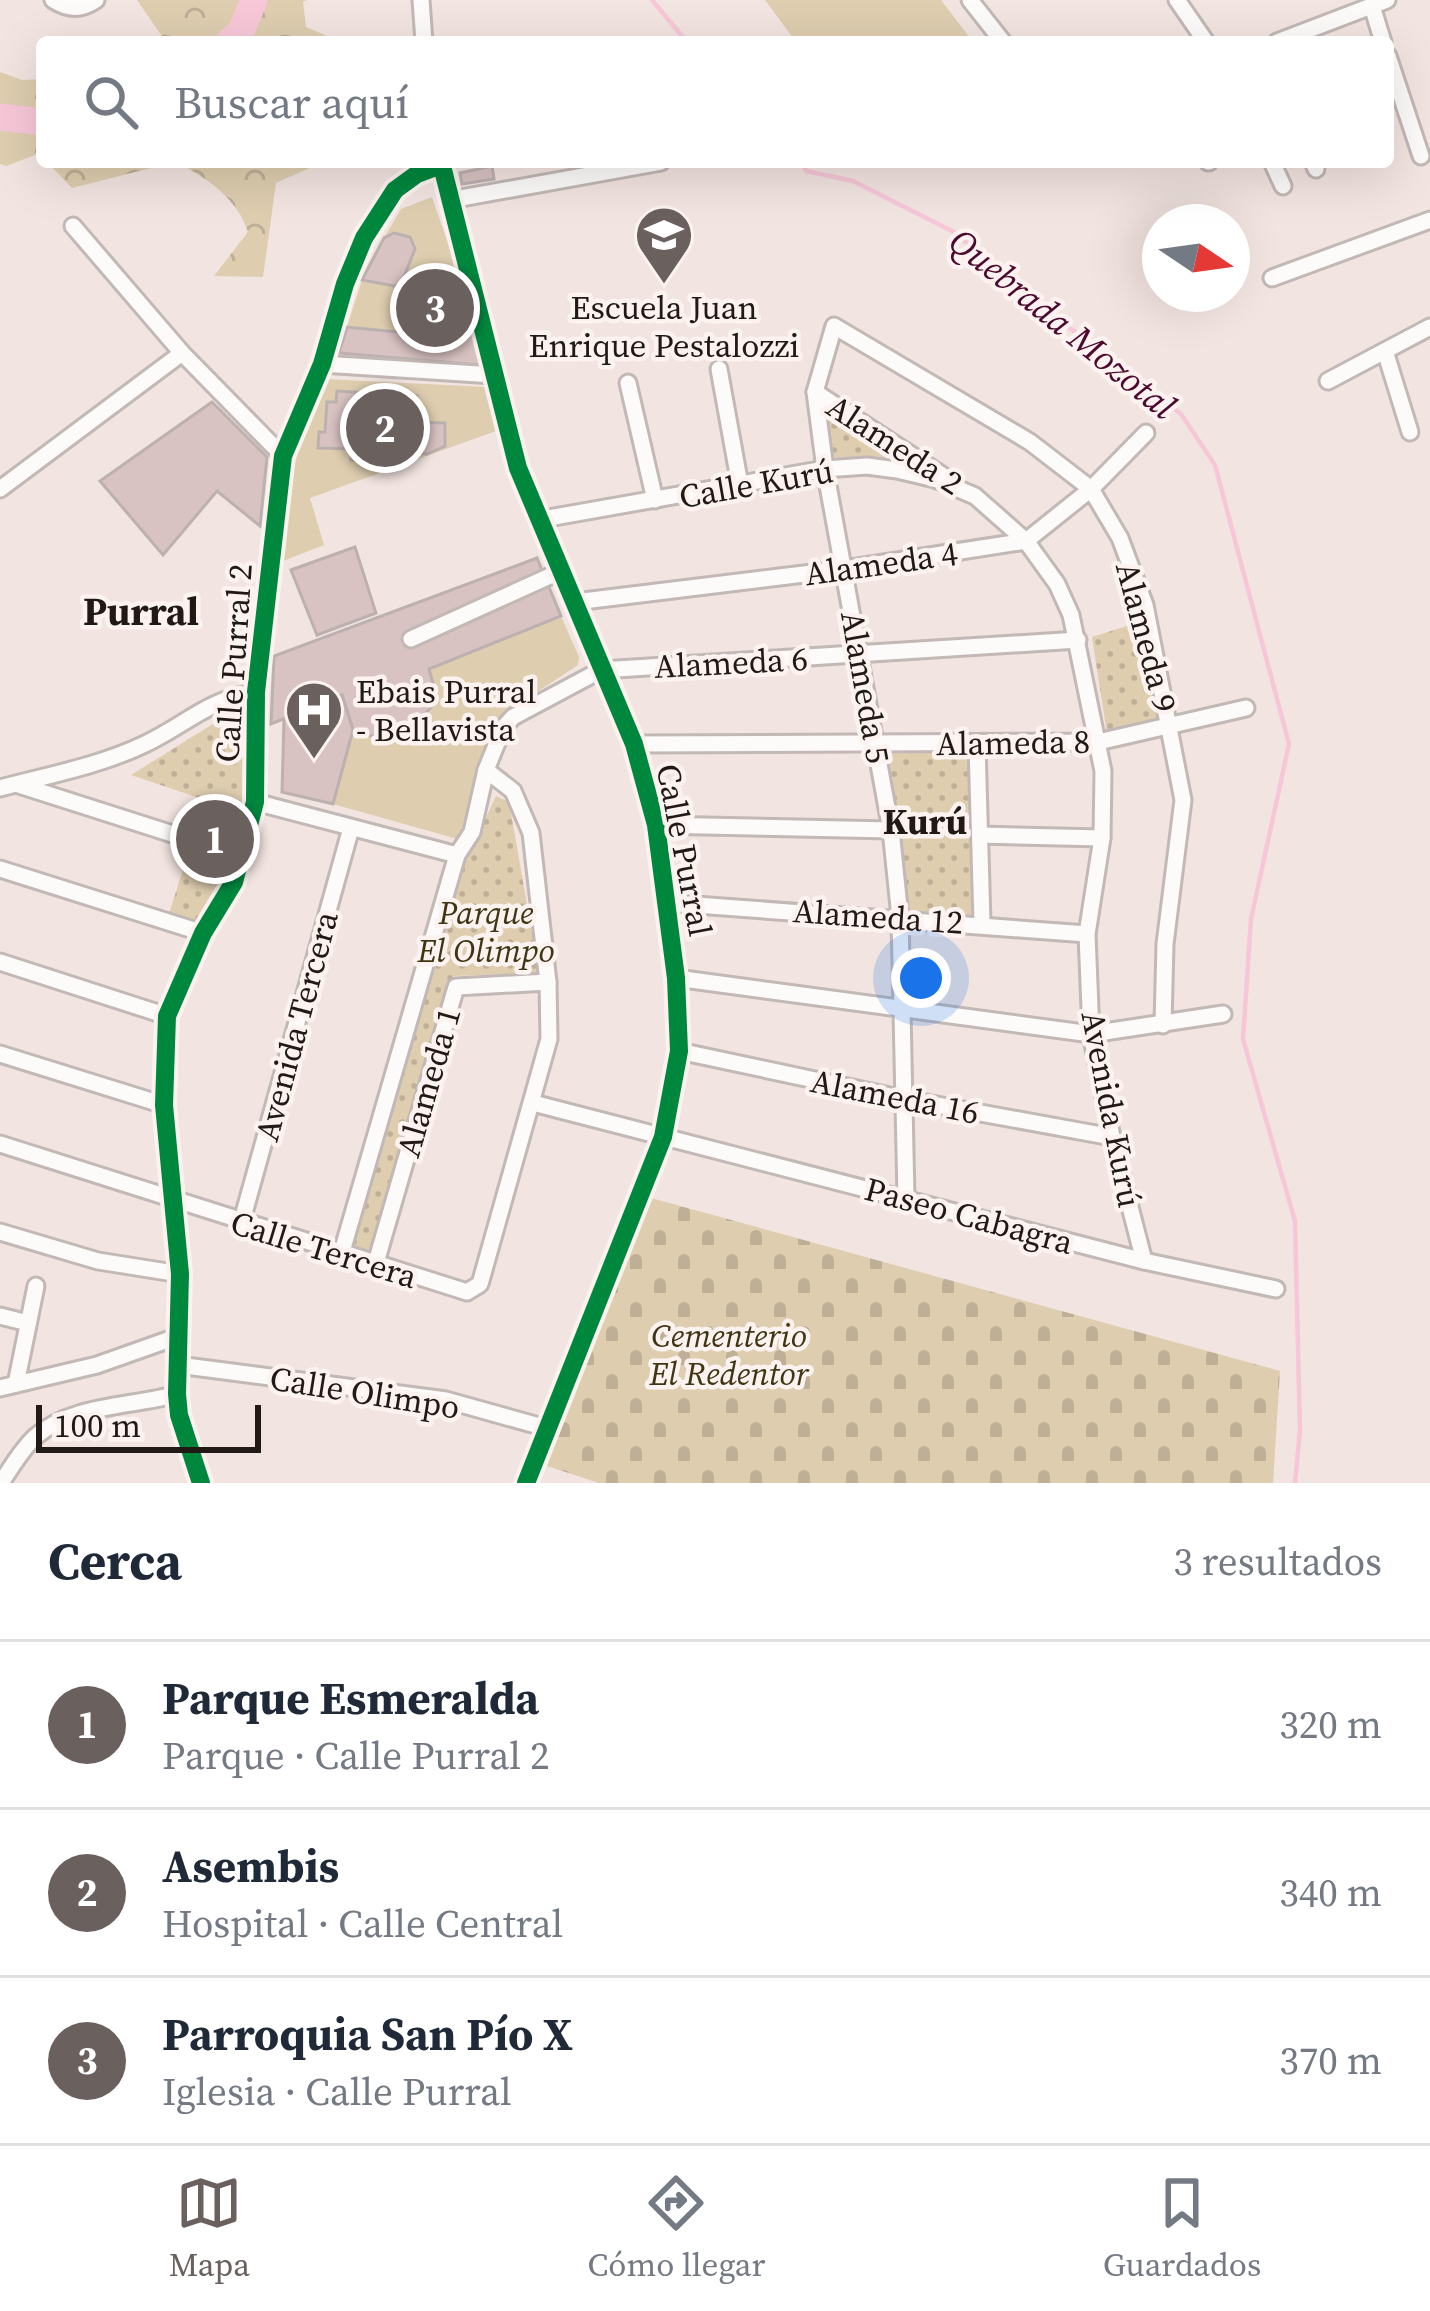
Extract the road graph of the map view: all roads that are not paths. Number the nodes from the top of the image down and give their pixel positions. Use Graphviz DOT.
graph roads {
  1 [pos="53,0"];
  2 [pos="97,0"];
  3 [pos="421,0"];
  4 [pos="970,0"];
  5 [pos="1177,0"];
  6 [pos="1379,3"];
  7 [pos="424,36"];
  8 [pos="998,36"];
  9 [pos="1202,36"];
  10 [pos="1293,36"];
  11 [pos="1382,36"];
  12 [pos="1394,74"];
  13 [pos="1421,156"];
  14 [pos="430,168"];
  15 [pos="442,168"];
  16 [pos="628,168"];
  17 [pos="1275,168"];
  18 [pos="1283,186"];
  19 [pos="450,200"];
  20 [pos="1430,220"];
  21 [pos="73,226"];
  22 [pos="1272,278"];
  23 [pos="834,326"];
  24 [pos="1430,327"];
  25 [pos="1385,351"];
  26 [pos="182,353"];
  27 [pos="322,364"];
  28 [pos="718,369"];
  29 [pos="494,375"];
  30 [pos="1328,381"];
  31 [pos="628,383"];
  32 [pos="815,392"];
  33 [pos="1410,432"];
  34 [pos="1146,433"];
  35 [pos="284,456"];
  36 [pos="825,469"];
  37 [pos="740,485"];
  38 [pos="0,488"];
  39 [pos="1091,489"];
  40 [pos="975,496"];
  41 [pos="655,500"];
  42 [pos="537,520"];
  43 [pos="1026,542"];
  44 [pos="844,569"];
  45 [pos="561,572"];
  46 [pos="575,602"];
  47 [pos="411,639"];
  48 [pos="1078,640"];
  49 [pos="860,655"];
  50 [pos="601,670"];
  51 [pos="256,692"];
  52 [pos="1246,708"];
  53 [pos="1171,724"];
  54 [pos="1098,742"];
  55 [pos="634,744"];
  56 [pos="977,744"];
  57 [pos="877,745"];
  58 [pos="486,770"];
  59 [pos="8,786"];
  60 [pos="255,802"];
  61 [pos="656,825"];
  62 [pos="351,828"];
  63 [pos="891,830"];
  64 [pos="980,835"];
  65 [pos="1102,838"];
  66 [pos="188,839"];
  67 [pos="457,855"];
  68 [pos="0,869"];
  69 [pos="669,903"];
  70 [pos="900,917"];
  71 [pos="982,923"];
  72 [pos="203,933"];
  73 [pos="1087,934"];
  74 [pos="0,962"];
  75 [pos="676,978"];
  76 [pos="548,982"];
  77 [pos="902,1010"];
  78 [pos="1223,1014"];
  79 [pos="167,1016"];
  80 [pos="1163,1025"];
  81 [pos="1091,1034"];
  82 [pos="679,1051"];
  83 [pos="0,1054"];
  84 [pos="904,1099"];
  85 [pos="533,1103"];
  86 [pos="164,1105"];
  87 [pos="663,1137"];
  88 [pos="1112,1137"];
  89 [pos="0,1144"];
  90 [pos="906,1198"];
  91 [pos="174,1202"];
  92 [pos="241,1224"];
  93 [pos="0,1232"];
  94 [pos="341,1255"];
  95 [pos="1144,1261"];
  96 [pos="375,1266"];
  97 [pos="180,1274"];
  98 [pos="36,1286"];
  99 [pos="1276,1288"];
  100 [pos="0,1316"];
  101 [pos="28,1323"];
  102 [pos="179,1336"];
  103 [pos="178,1365"];
  104 [pos="8,1386"];
  105 [pos="177,1394"];
  106 [pos="550,1430"];
  107 [pos="2,1483"];
  108 [pos="201,1483"];
  109 [pos="526,1483"];
  1 -- 2 [label="street"];
  3 -- 7 [label="street"];
  4 -- 8 [label="street"];
  5 -- 9 [label="street"];
  6 -- 10 [label="street"];
  6 -- 11 [label="street"];
  12 -- 13 [label="street"];
  14 -- 27 [label="street, Calle Purral 2"];
  15 -- 19 [label="street, Calle Purral"];
  16 -- 19 [label="street"];
  17 -- 18 [label="street"];
  19 -- 29 [label="street, Calle Purral"];
  20 -- 22 [label="street"];
  21 -- 26 [label="street"];
  23 -- 32 [label="street, Alameda 5"];
  23 -- 39 [label="street, Alameda 9"];
  24 -- 25 [label="street"];
  25 -- 30 [label="street"];
  25 -- 33 [label="street"];
  26 -- 35 [label="street"];
  26 -- 38 [label="street"];
  27 -- 29 [label="street"];
  27 -- 35 [label="street, Calle Purral 2"];
  28 -- 37 [label="street"];
  29 -- 42 [label="street, Calle Purral"];
  31 -- 41 [label="street"];
  32 -- 36 [label="street, Alameda 5"];
  32 -- 40 [label="street, Alameda 2"];
  34 -- 39 [label="street"];
  35 -- 51 [label="street, Calle Purral 2"];
  36 -- 37 [label="street, Calle Kurú"];
  36 -- 40 [label="street, Calle Kurú"];
  36 -- 44 [label="street, Alameda 5"];
  37 -- 41 [label="street, Calle Kurú"];
  39 -- 43 [label="street"];
  39 -- 53 [label="street, Alameda 9"];
  40 -- 43 [label="street, Calle Kurú"];
  41 -- 42 [label="street, Calle Kurú"];
  42 -- 45 [label="street, Calle Purral"];
  43 -- 44 [label="street, Alameda 4"];
  43 -- 48 [label="street, Avenida Kurú"];
  44 -- 46 [label="street, Alameda 4"];
  44 -- 49 [label="street, Alameda 5"];
  45 -- 46 [label="street, Calle Purral"];
  45 -- 47 [label="street"];
  46 -- 50 [label="street, Calle Purral"];
  48 -- 49 [label="street, Alameda 6"];
  48 -- 54 [label="street, Avenida Kurú"];
  49 -- 50 [label="street, Alameda 6"];
  49 -- 57 [label="street, Alameda 5"];
  50 -- 55 [label="street, Calle Purral"];
  50 -- 58 [label="street"];
  51 -- 59 [label="street"];
  51 -- 60 [label="street, Calle Purral 2"];
  52 -- 53 [label="street, Alameda 8"];
  53 -- 54 [label="street, Alameda 8"];
  53 -- 80 [label="street, Alameda 9"];
  54 -- 56 [label="street, Alameda 8"];
  54 -- 65 [label="street, Avenida Kurú"];
  55 -- 57 [label="street, Alameda 8"];
  55 -- 61 [label="street, Calle Purral"];
  56 -- 57 [label="street, Alameda 8"];
  56 -- 64 [label="street"];
  57 -- 63 [label="street, Alameda 5"];
  58 -- 67 [label="street"];
  58 -- 76 [label="street"];
  59 -- 66 [label="street"];
  60 -- 62 [label="street"];
  60 -- 72 [label="street, Calle Purral 2"];
  61 -- 63 [label="street"];
  61 -- 69 [label="street, Calle Purral"];
  62 -- 67 [label="street"];
  62 -- 92 [label="street, Avenida Tercera"];
  63 -- 70 [label="street, Alameda 5"];
  64 -- 65 [label="street"];
  64 -- 71 [label="street"];
  65 -- 73 [label="street, Avenida Kurú"];
  67 -- 94 [label="street"];
  68 -- 72 [label="street"];
  69 -- 70 [label="street, Alameda 12"];
  69 -- 75 [label="street, Calle Purral"];
  70 -- 71 [label="street, Alameda 12"];
  70 -- 77 [label="street, Alameda 5"];
  71 -- 73 [label="street, Alameda 12"];
  72 -- 79 [label="street, Calle Purral 2"];
  73 -- 81 [label="street, Avenida Kurú"];
  74 -- 79 [label="street"];
  75 -- 77 [label="street"];
  75 -- 82 [label="street, Calle Purral"];
  76 -- 85 [label="street"];
  76 -- 96 [label="street, Alameda 1"];
  77 -- 81 [label="street"];
  77 -- 84 [label="street, Alameda 5"];
  78 -- 80 [label="street"];
  79 -- 86 [label="street, Calle Purral 2"];
  80 -- 81 [label="street"];
  81 -- 88 [label="street, Avenida Kurú"];
  82 -- 84 [label="street, Alameda 16"];
  82 -- 87 [label="street, Calle Purral"];
  83 -- 86 [label="street"];
  84 -- 88 [label="street, Alameda 16"];
  84 -- 90 [label="street, Alameda 5"];
  85 -- 87 [label="street, Paseo Cabagra"];
  85 -- 96 [label="street, Calle Tercera"];
  86 -- 91 [label="street, Calle Purral 2"];
  87 -- 90 [label="street, Paseo Cabagra"];
  87 -- 106 [label="street, Calle Purral"];
  88 -- 95 [label="street, Avenida Kurú"];
  89 -- 91 [label="street, Calle Tercera"];
  90 -- 95 [label="street, Paseo Cabagra"];
  91 -- 92 [label="street, Calle Tercera"];
  91 -- 97 [label="street, Calle Purral 2"];
  92 -- 94 [label="street, Calle Tercera"];
  93 -- 97 [label="street"];
  94 -- 96 [label="street, Calle Tercera"];
  95 -- 99 [label="street, Paseo Cabagra"];
  97 -- 102 [label="street, Calle Purral 2"];
  98 -- 101 [label="street"];
  100 -- 101 [label="street"];
  101 -- 104 [label="street"];
  102 -- 103 [label="street, Calle Purral 2"];
  102 -- 104 [label="street"];
  103 -- 105 [label="street, Calle Purral 2"];
  103 -- 106 [label="street, Calle Olimpo"];
  105 -- 107 [label="street"];
  105 -- 108 [label="street, Calle Purral 2"];
  106 -- 109 [label="street, Calle Purral"];
}
